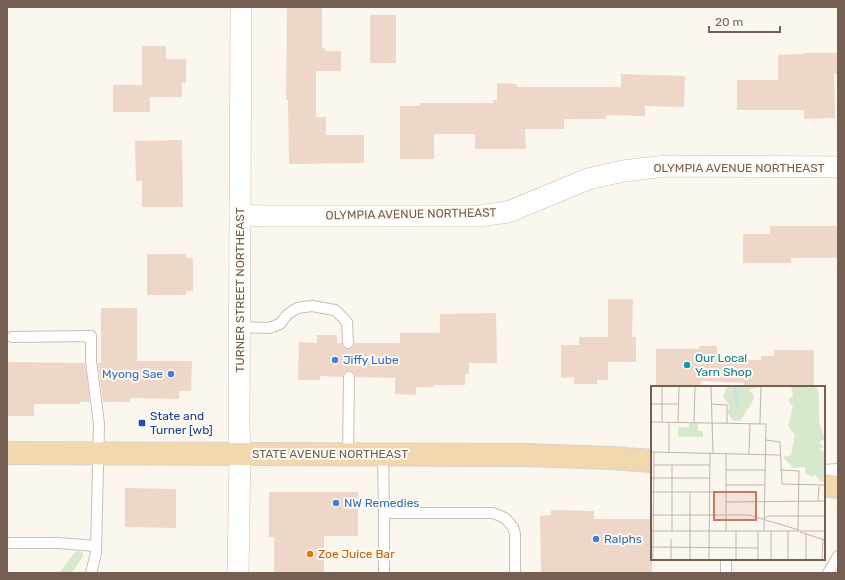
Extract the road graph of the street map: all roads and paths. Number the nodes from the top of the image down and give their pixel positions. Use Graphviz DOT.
graph roads {
  1 [pos="242,7"];
  2 [pos="838,167"];
  3 [pos="240,215"];
  4 [pos="240,327"];
  5 [pos="12,337"];
  6 [pos="348,343"];
  7 [pos="349,377"];
  8 [pos="7,453"];
  9 [pos="98,453"];
  10 [pos="240,453"];
  11 [pos="348,453"];
  12 [pos="383,454"];
  13 [pos="651,461"];
  14 [pos="838,475"];
  15 [pos="825,476"];
  16 [pos="825,485"];
  17 [pos="838,487"];
  18 [pos="384,513"];
  19 [pos="7,543"];
  20 [pos="96,546"];
  21 [pos="838,556"];
  22 [pos="726,560"];
  23 [pos="91,573"];
  24 [pos="238,573"];
  25 [pos="384,573"];
  26 [pos="514,573"];
  27 [pos="726,573"];
  28 [pos="828,573"];
  1 -- 3 [label="street, TURNER STREET NORTHEAST"];
  2 -- 3 [label="street, OLYMPIA AVENUE NORTHEAST"];
  3 -- 4 [label="street, TURNER STREET NORTHEAST"];
  4 -- 6 [label="lane"];
  4 -- 10 [label="street, TURNER STREET NORTHEAST"];
  5 -- 9 [label="lane"];
  7 -- 11 [label="lane"];
  8 -- 9 [label="main road, STATE AVENUE NORTHEAST"];
  9 -- 10 [label="main road, STATE AVENUE NORTHEAST"];
  9 -- 20 [label="lane"];
  10 -- 11 [label="main road, STATE AVENUE NORTHEAST"];
  10 -- 24 [label="street, TURNER STREET NORTHEAST"];
  11 -- 12 [label="main road, STATE AVENUE NORTHEAST"];
  12 -- 13 [label="main road, STATE AVENUE NORTHEAST"];
  12 -- 18 [label="lane"];
  14 -- 15 [label="street"];
  16 -- 17 [label="main road"];
  18 -- 25 [label="lane"];
  18 -- 26 [label="lane"];
  19 -- 20 [label="lane"];
  20 -- 23 [label="lane"];
  21 -- 28 [label="lane"];
  22 -- 27 [label="lane"];
}
